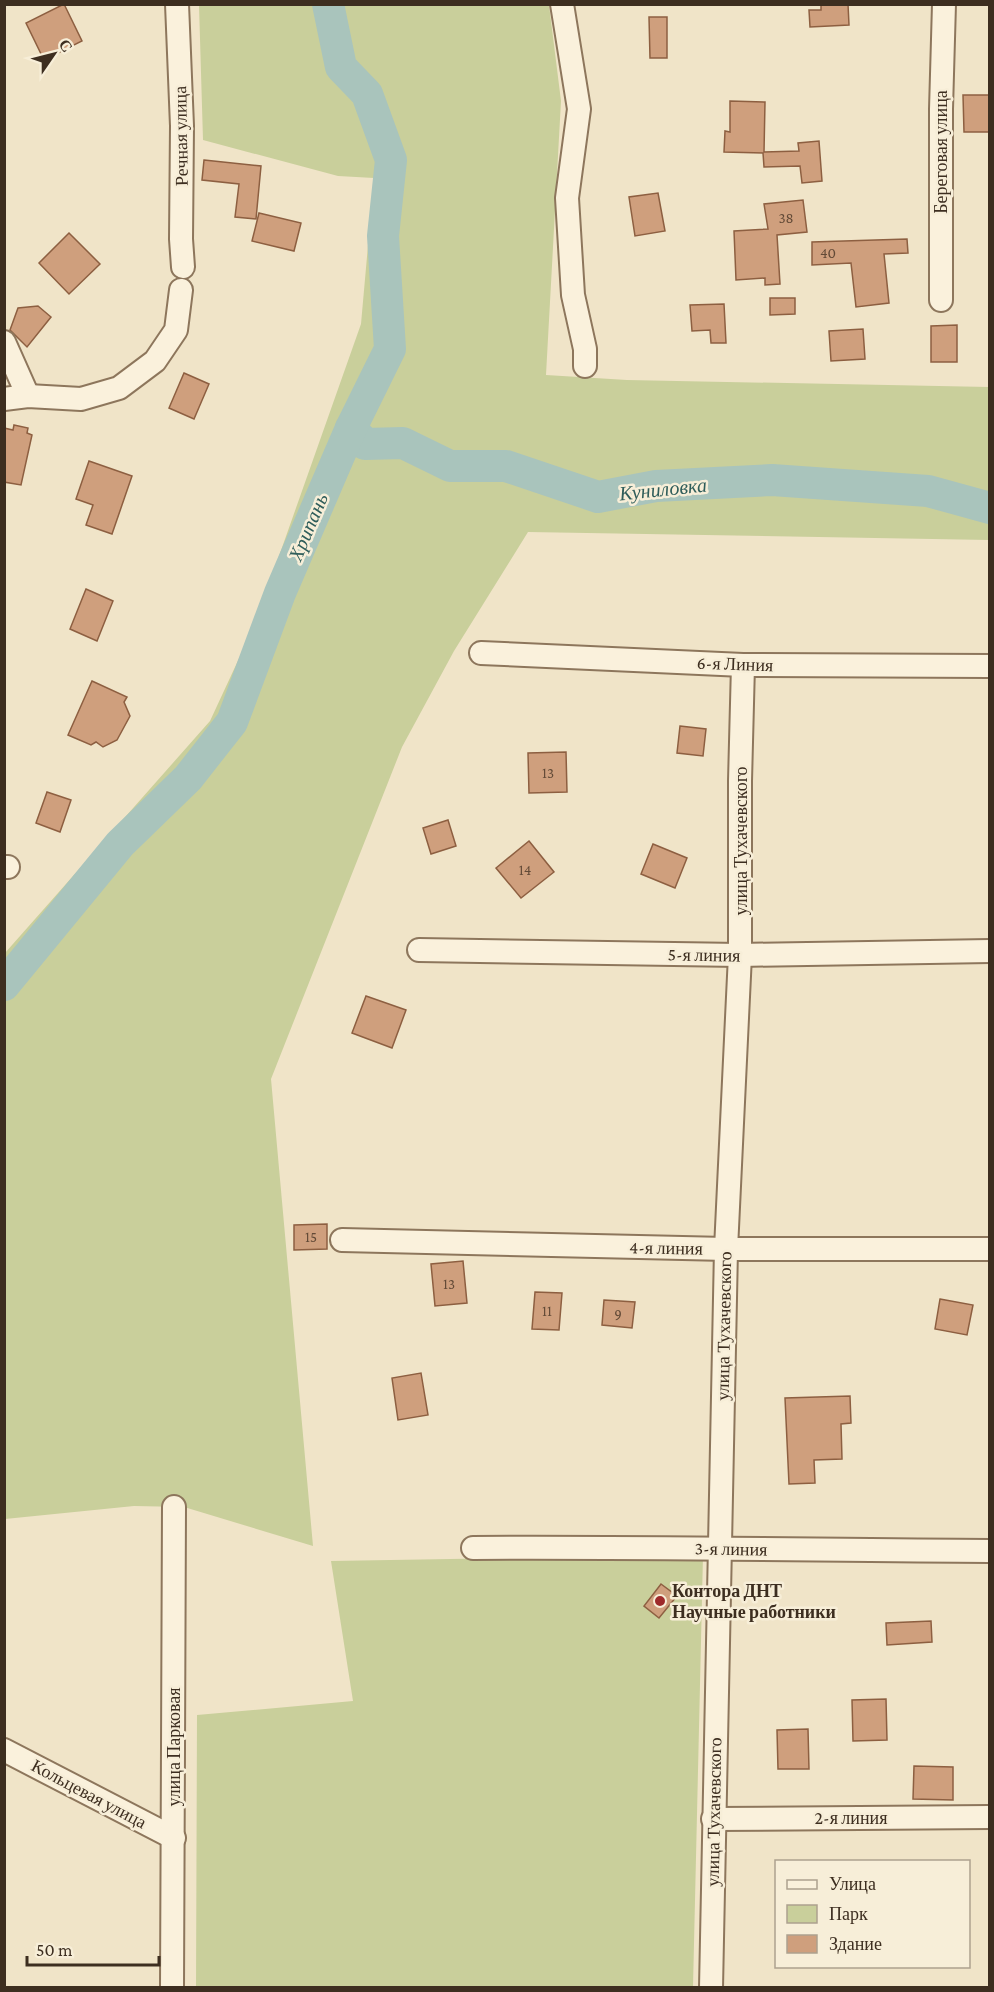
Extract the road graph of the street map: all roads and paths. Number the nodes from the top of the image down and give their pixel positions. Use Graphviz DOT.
graph roads {
  1 [pos="177,4"];
  2 [pos="562,4"];
  3 [pos="944,4"];
  4 [pos="183,267"];
  5 [pos="181,290"];
  6 [pos="940,300"];
  7 [pos="4,342"];
  8 [pos="585,366"];
  9 [pos="28,396"];
  10 [pos="4,399"];
  11 [pos="482,653"];
  12 [pos="743,665"];
  13 [pos="990,666"];
  14 [pos="419,950"];
  15 [pos="990,951"];
  16 [pos="740,955"];
  17 [pos="342,1240"];
  18 [pos="726,1249"];
  19 [pos="990,1250"];
  20 [pos="174,1507"];
  21 [pos="473,1548"];
  22 [pos="718,1550"];
  23 [pos="990,1551"];
  24 [pos="4,1750"];
  25 [pos="990,1817"];
  26 [pos="714,1819"];
  27 [pos="174,1838"];
  28 [pos="172,1988"];
  29 [pos="711,1988"];
  1 -- 4 [label="street, Речная улица"];
  2 -- 8 [label="street"];
  3 -- 6 [label="street, Береговая улица"];
  5 -- 9 [label="street"];
  7 -- 9 [label="street"];
  9 -- 10 [label="street"];
  11 -- 12 [label="street, 6-я Линия"];
  12 -- 13 [label="street, 6-я Линия"];
  12 -- 16 [label="street, улица Тухачевского"];
  14 -- 16 [label="street, 5-я линия"];
  15 -- 16 [label="street, 5-я линия"];
  16 -- 18 [label="street, улица Тухачевского"];
  17 -- 18 [label="street, 4-я линия"];
  18 -- 19 [label="street, 4-я линия"];
  18 -- 22 [label="street, улица Тухачевского"];
  20 -- 27 [label="street, улица Парковая"];
  21 -- 22 [label="street, 3-я линия"];
  22 -- 23 [label="street, 3-я линия"];
  22 -- 26 [label="street, улица Тухачевского"];
  24 -- 27 [label="street, Кольцевая улица"];
  25 -- 26 [label="street, 2-я линия"];
  26 -- 29 [label="street, улица Тухачевского"];
  27 -- 28 [label="street, улица Парковая"];
}
